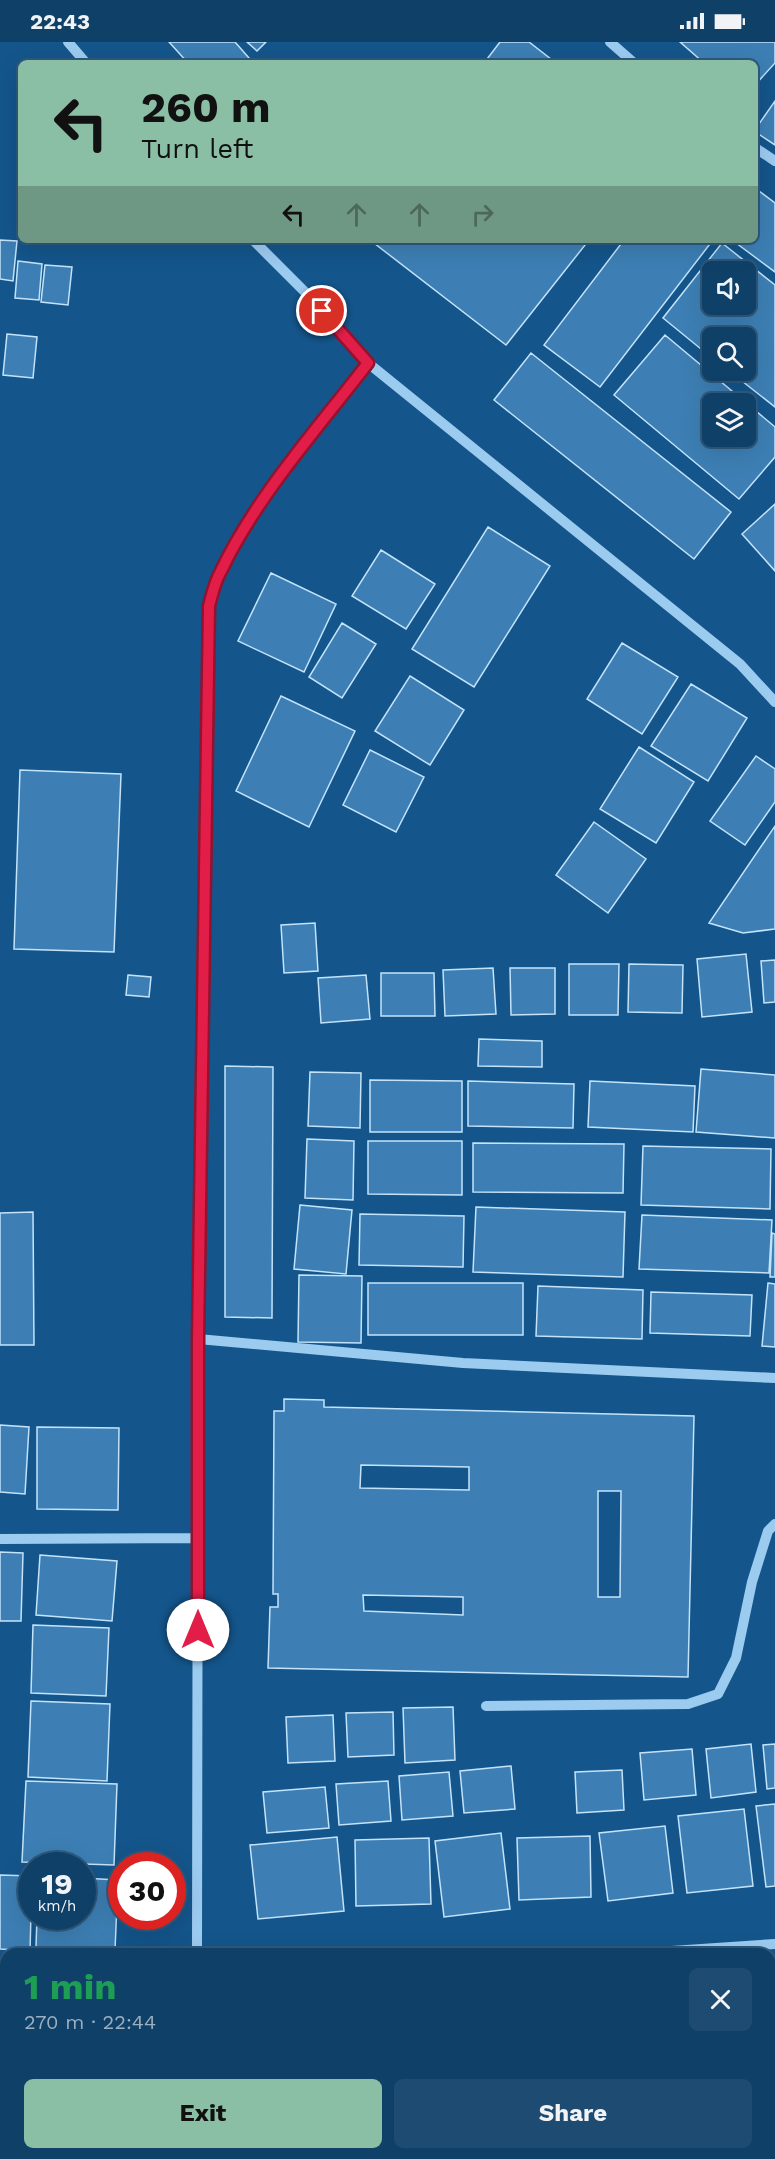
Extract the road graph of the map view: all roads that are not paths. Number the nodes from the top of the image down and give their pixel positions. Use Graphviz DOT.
graph roads {
  1 [pos="68,42"];
  2 [pos="610,42"];
  3 [pos="83,60"];
  4 [pos="631,60"];
  5 [pos="758,150"];
  6 [pos="775,161"];
  7 [pos="256,243"];
  8 [pos="368,363"];
  9 [pos="775,702"];
  10 [pos="198,1339"];
  11 [pos="775,1378"];
  12 [pos="775,1524"];
  13 [pos="198,1538"];
  14 [pos="0,1539"];
  15 [pos="486,1706"];
  16 [pos="775,1944"];
  17 [pos="197,1948"];
  18 [pos="716,1948"];
  1 -- 3 [label="street"];
  2 -- 4 [label="street"];
  5 -- 6 [label="street"];
  7 -- 8 [label="street"];
  8 -- 9 [label="street"];
  8 -- 10 [label="street"];
  10 -- 11 [label="street"];
  10 -- 13 [label="street"];
  12 -- 15 [label="street"];
  13 -- 14 [label="street"];
  13 -- 17 [label="street"];
  16 -- 18 [label="street"];
}
